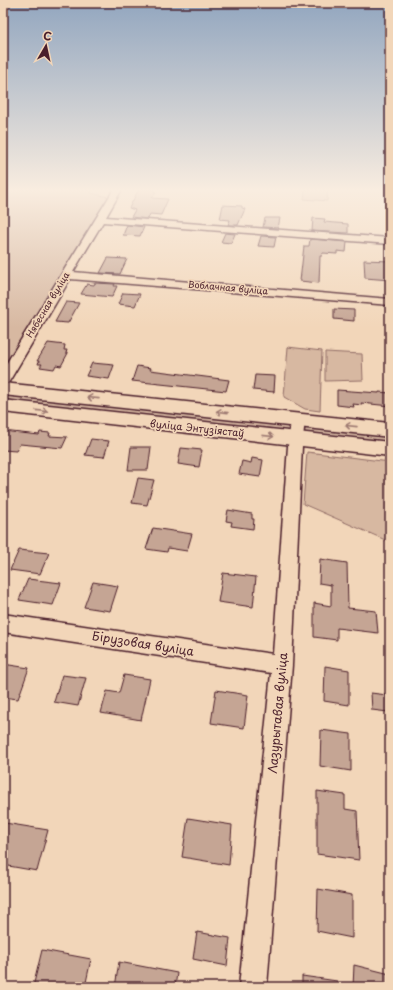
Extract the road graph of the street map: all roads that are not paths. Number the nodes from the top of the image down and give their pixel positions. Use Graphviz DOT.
graph roads {
  1 [pos="91,235"];
  2 [pos="310,235"];
  3 [pos="390,241"];
  4 [pos="66,275"];
  5 [pos="390,302"];
  6 [pos="3,380"];
  7 [pos="3,388"];
  8 [pos="3,406"];
  9 [pos="297,429"];
  10 [pos="390,430"];
  11 [pos="390,449"];
  12 [pos="3,623"];
  13 [pos="282,665"];
  14 [pos="253,987"];
  1 -- 4 [label="street, Нябесная вуліца"];
  2 -- 3 [label="street"];
  4 -- 5 [label="street, Воблачная вуліца"];
  4 -- 6 [label="street, Нябесная вуліца"];
  9 -- 7 [label="street, вуліца Энтузіястаў, one-way"];
  8 -- 9 [label="street, вуліца Энтузіястаў, one-way"];
  10 -- 9 [label="street, вуліца Энтузіястаў, one-way"];
  9 -- 11 [label="street, вуліца Энтузіястаў"];
  9 -- 13 [label="street, Лазурытавая вуліца"];
  12 -- 13 [label="street, Бірузовая вуліца"];
  13 -- 14 [label="street, Лазурытавая вуліца"];
}
